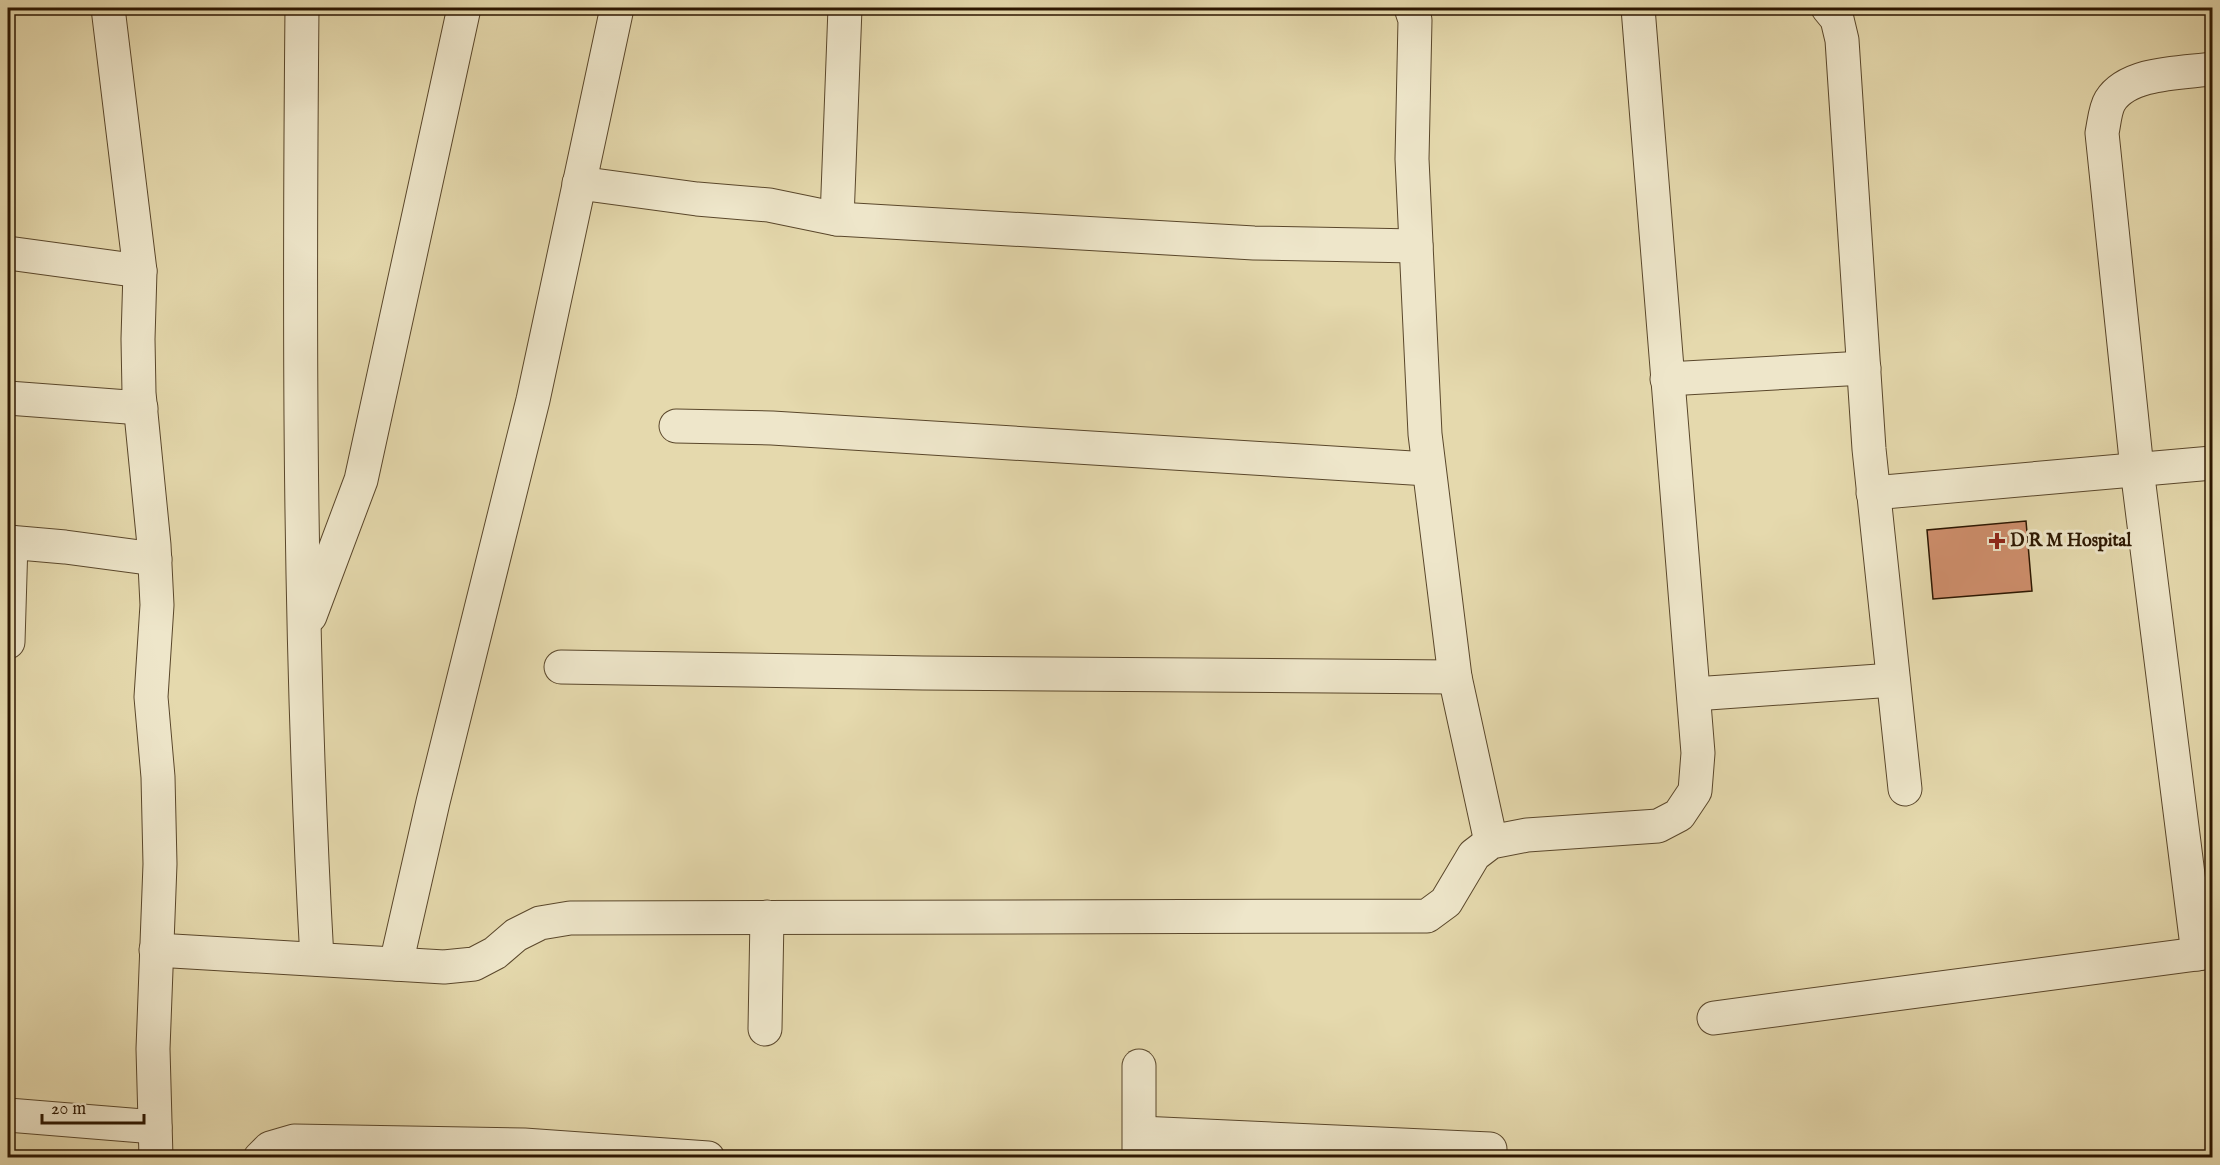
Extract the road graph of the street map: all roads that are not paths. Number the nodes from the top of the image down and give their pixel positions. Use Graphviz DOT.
graph roads {
  1 [pos="108,8"];
  2 [pos="302,8"];
  3 [pos="464,8"];
  4 [pos="617,8"];
  5 [pos="844,8"];
  6 [pos="1411,8"];
  7 [pos="1638,8"];
  8 [pos="1828,8"];
  9 [pos="2212,69"];
  10 [pos="579,183"];
  11 [pos="837,219"];
  12 [pos="1416,246"];
  13 [pos="8,253"];
  14 [pos="140,271"];
  15 [pos="1864,368"];
  16 [pos="1667,380"];
  17 [pos="8,398"];
  18 [pos="141,408"];
  19 [pos="676,426"];
  20 [pos="2212,463"];
  21 [pos="1428,469"];
  22 [pos="2137,469"];
  23 [pos="1873,493"];
  24 [pos="9,542"];
  25 [pos="155,559"];
  26 [pos="304,632"];
  27 [pos="8,642"];
  28 [pos="561,667"];
  29 [pos="1455,677"];
  30 [pos="1893,680"];
  31 [pos="1694,694"];
  32 [pos="1905,789"];
  33 [pos="1491,842"];
  34 [pos="767,917"];
  35 [pos="156,950"];
  36 [pos="2205,953"];
  37 [pos="316,959"];
  38 [pos="396,964"];
  39 [pos="1714,1018"];
  40 [pos="765,1029"];
  41 [pos="1139,1066"];
  42 [pos="8,1115"];
  43 [pos="155,1142"];
  44 [pos="1139,1145"];
  45 [pos="1490,1149"];
  46 [pos="524,1151"];
  47 [pos="260,1158"];
  48 [pos="708,1158"];
  1 -- 14 [label="street"];
  2 -- 26 [label="street"];
  3 -- 26 [label="street"];
  4 -- 10 [label="street"];
  5 -- 11 [label="street"];
  6 -- 12 [label="street"];
  7 -- 16 [label="street"];
  8 -- 15 [label="street"];
  9 -- 22 [label="street"];
  10 -- 11 [label="street"];
  10 -- 38 [label="street"];
  11 -- 12 [label="street"];
  12 -- 21 [label="street"];
  13 -- 14 [label="street"];
  14 -- 18 [label="street"];
  15 -- 16 [label="street"];
  15 -- 23 [label="street"];
  16 -- 31 [label="street"];
  17 -- 18 [label="street"];
  18 -- 25 [label="street"];
  19 -- 21 [label="street"];
  20 -- 22 [label="street"];
  21 -- 29 [label="street"];
  22 -- 23 [label="street"];
  22 -- 36 [label="street"];
  23 -- 30 [label="street"];
  24 -- 25 [label="street"];
  24 -- 27 [label="street"];
  25 -- 35 [label="street"];
  26 -- 37 [label="street"];
  28 -- 29 [label="street"];
  29 -- 33 [label="street"];
  30 -- 31 [label="street"];
  30 -- 32 [label="street"];
  31 -- 33 [label="street"];
  33 -- 34 [label="street"];
  34 -- 38 [label="street"];
  34 -- 40 [label="street"];
  35 -- 37 [label="street"];
  35 -- 43 [label="street"];
  36 -- 39 [label="street"];
  37 -- 38 [label="street"];
  41 -- 44 [label="street"];
  42 -- 43 [label="street"];
  44 -- 45 [label="street"];
  46 -- 47 [label="street"];
  46 -- 48 [label="street"];
}
